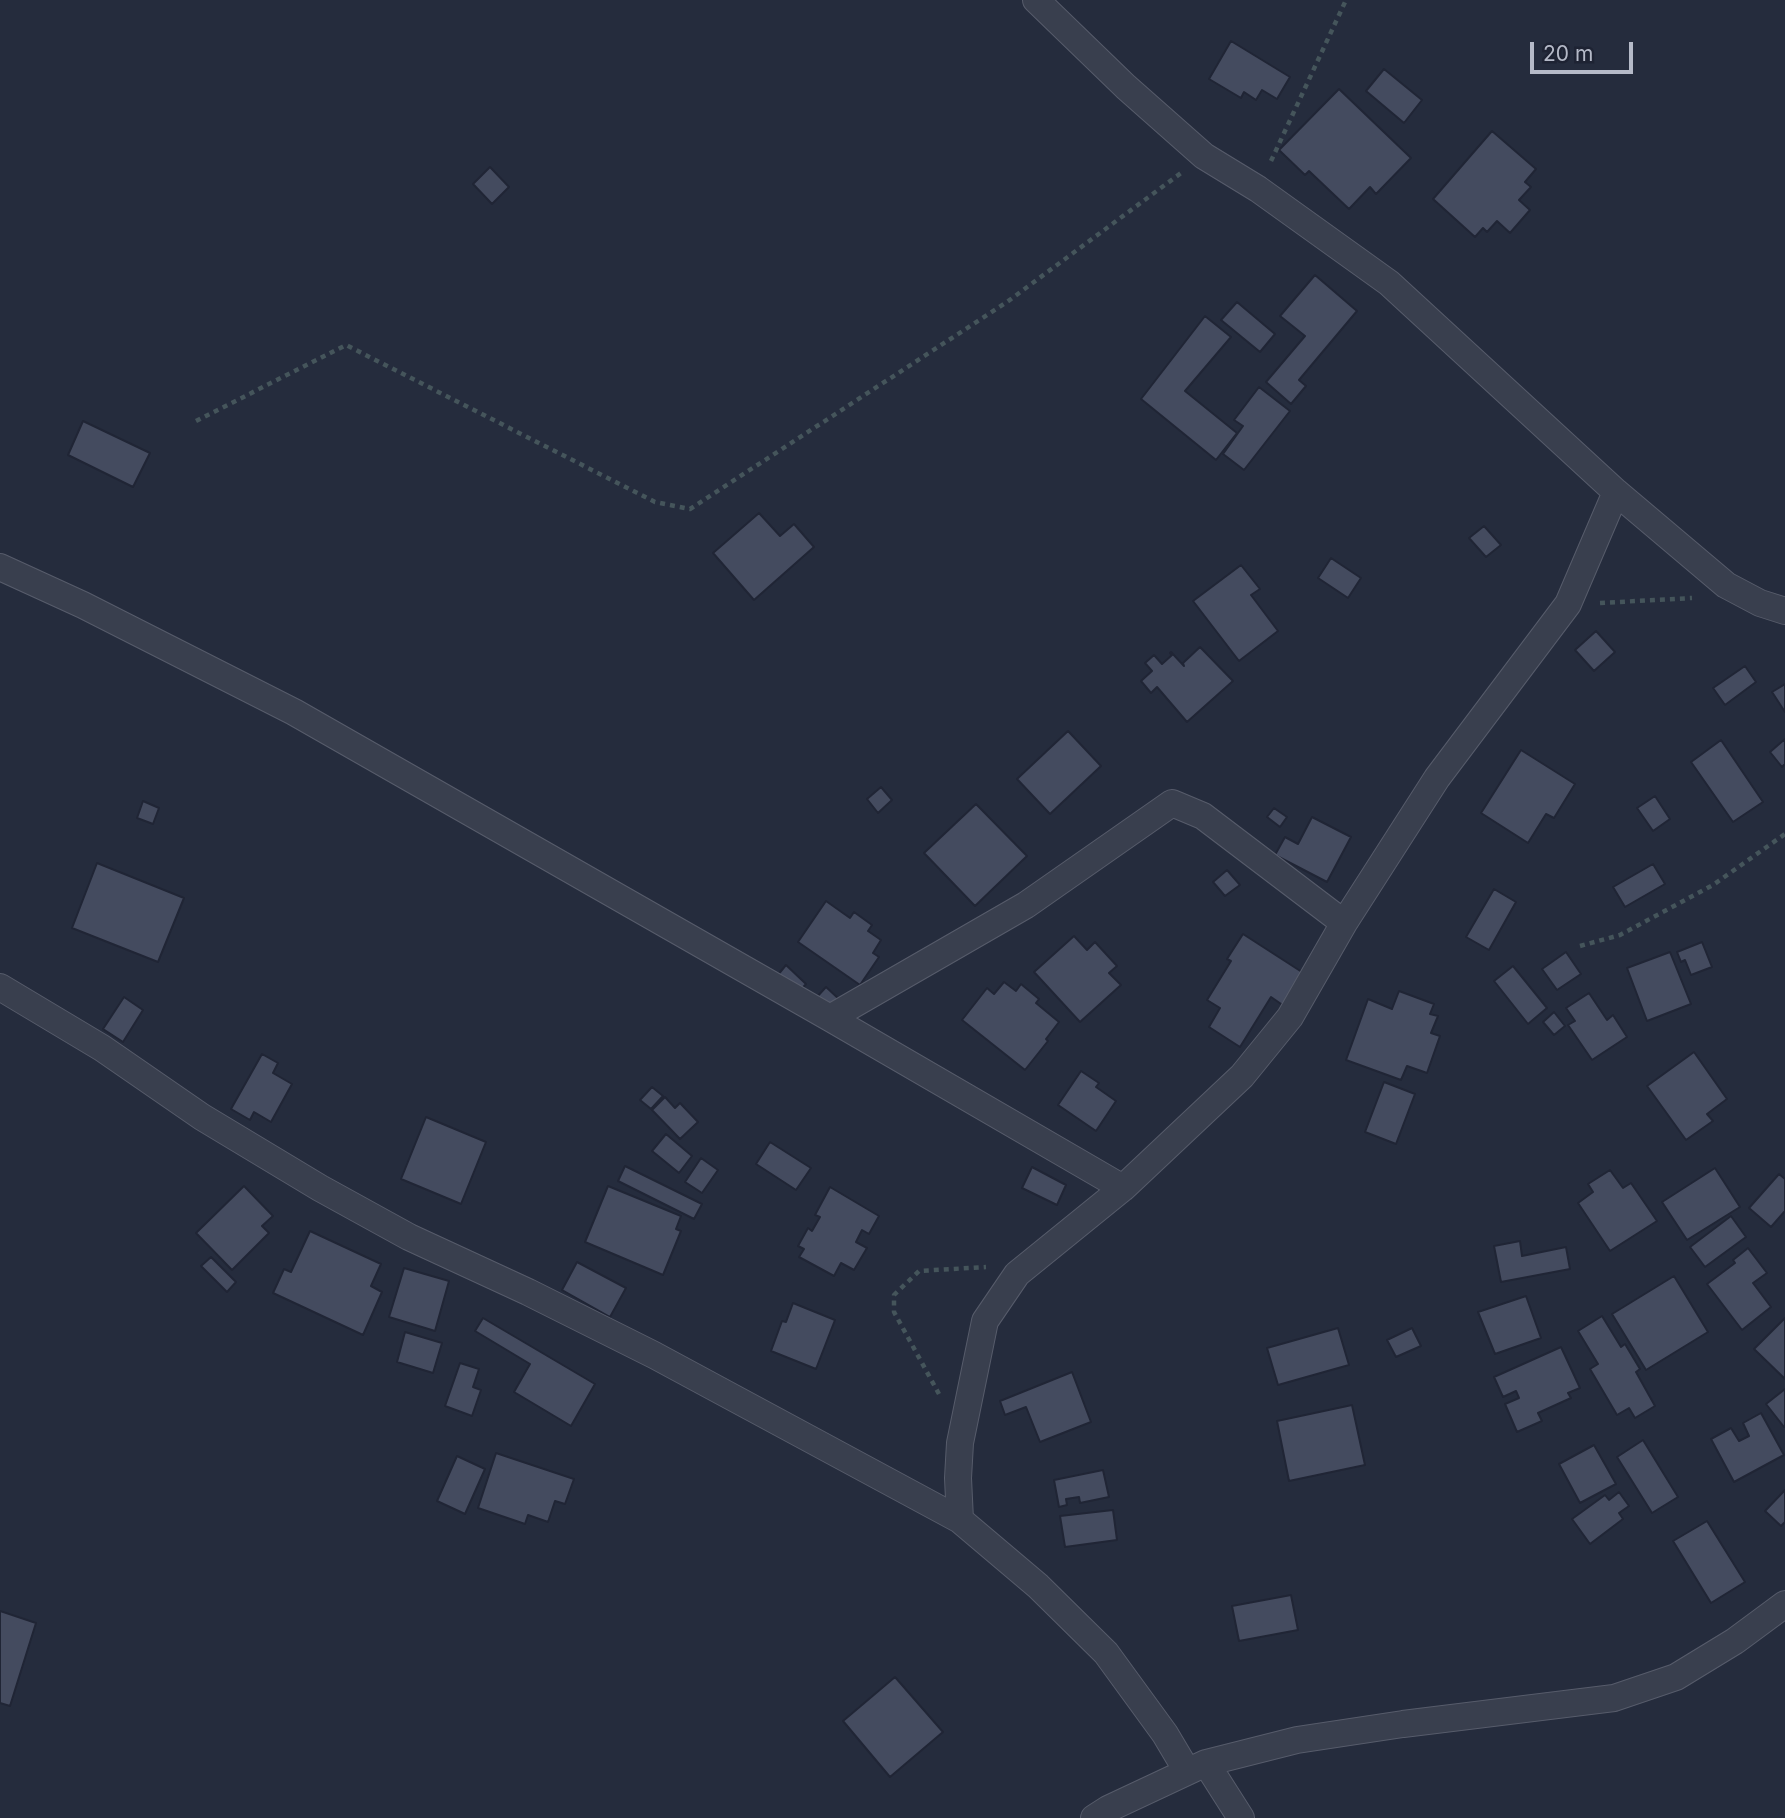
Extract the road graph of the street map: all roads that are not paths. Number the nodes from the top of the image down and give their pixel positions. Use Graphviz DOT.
graph roads {
  1 [pos="1036,0"];
  2 [pos="1616,492"];
  3 [pos="0,567"];
  4 [pos="1785,611"];
  5 [pos="1344,923"];
  6 [pos="0,988"];
  7 [pos="831,1018"];
  8 [pos="1123,1188"];
  9 [pos="960,1520"];
  10 [pos="1785,1604"];
  11 [pos="1197,1767"];
  12 [pos="1094,1818"];
  13 [pos="1241,1818"];
  1 -- 2 [label="street"];
  2 -- 4 [label="street"];
  2 -- 5 [label="street"];
  3 -- 7 [label="street"];
  5 -- 7 [label="street"];
  5 -- 8 [label="street"];
  6 -- 9 [label="street"];
  7 -- 8 [label="street"];
  8 -- 9 [label="street"];
  9 -- 11 [label="street"];
  10 -- 11 [label="street"];
  11 -- 12 [label="street"];
  11 -- 13 [label="street"];
}
